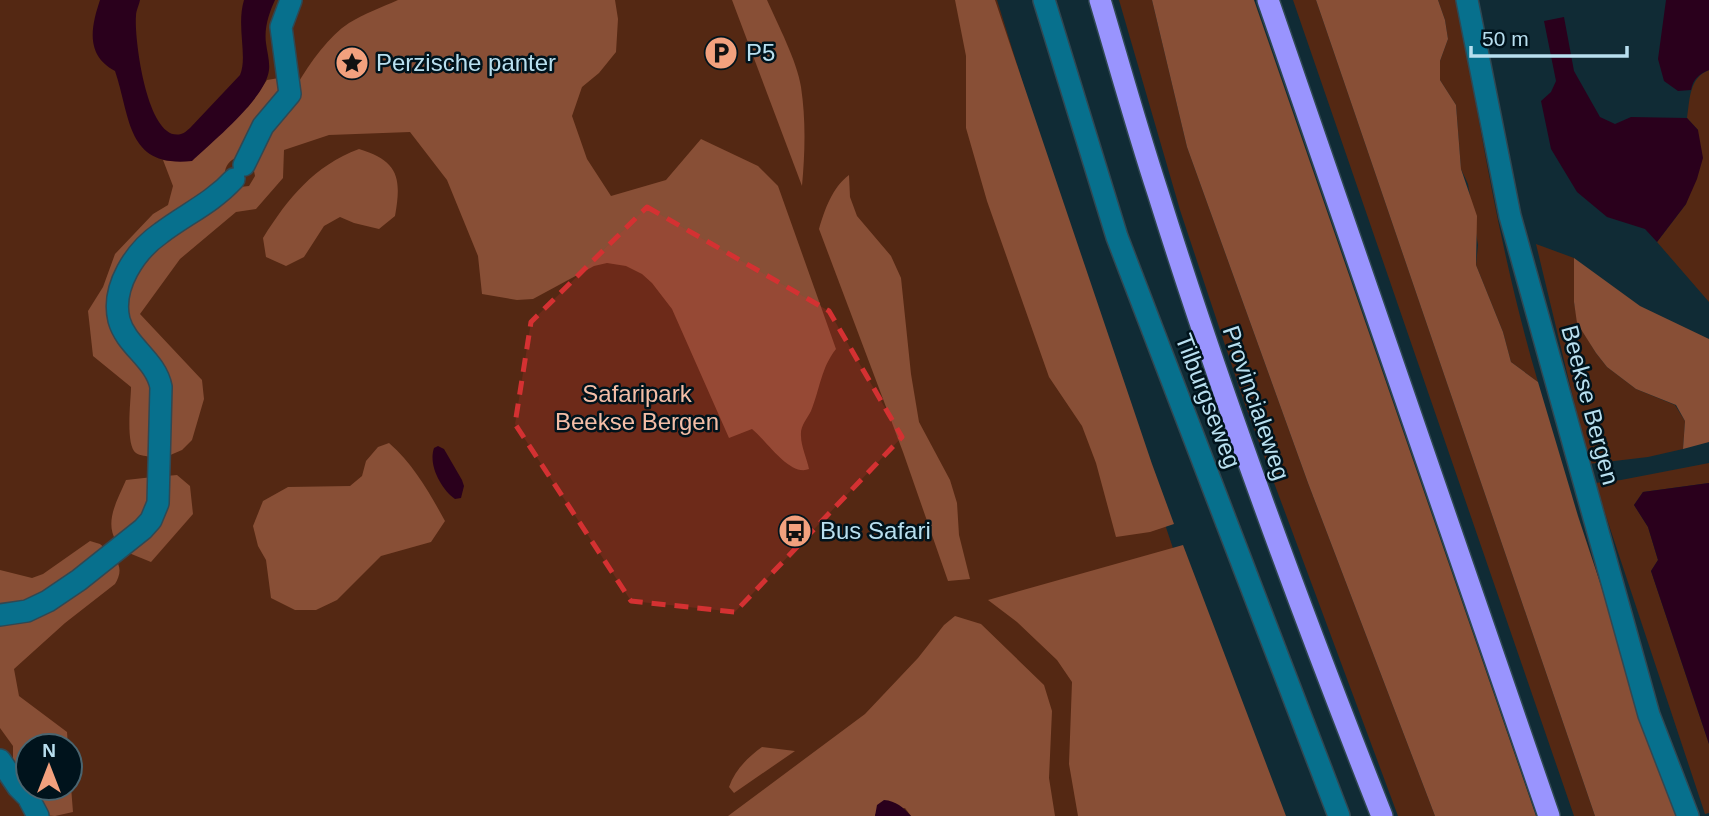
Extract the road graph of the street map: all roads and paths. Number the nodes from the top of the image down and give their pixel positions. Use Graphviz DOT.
graph roads {
  1 [pos="291,0"];
  2 [pos="1044,0"];
  3 [pos="1100,0"];
  4 [pos="1268,0"];
  5 [pos="1467,0"];
  6 [pos="0,615"];
  7 [pos="0,760"];
  8 [pos="38,816"];
  9 [pos="1339,816"];
  10 [pos="1382,816"];
  11 [pos="1549,816"];
  12 [pos="1688,816"];
  1 -- 6 [label="street"];
  2 -- 9 [label="street, Tilburgseweg"];
  3 -- 10 [label="highway, Provincialeweg"];
  4 -- 11 [label="highway"];
  5 -- 12 [label="street, Beekse Bergen"];
  7 -- 8 [label="street"];
}
